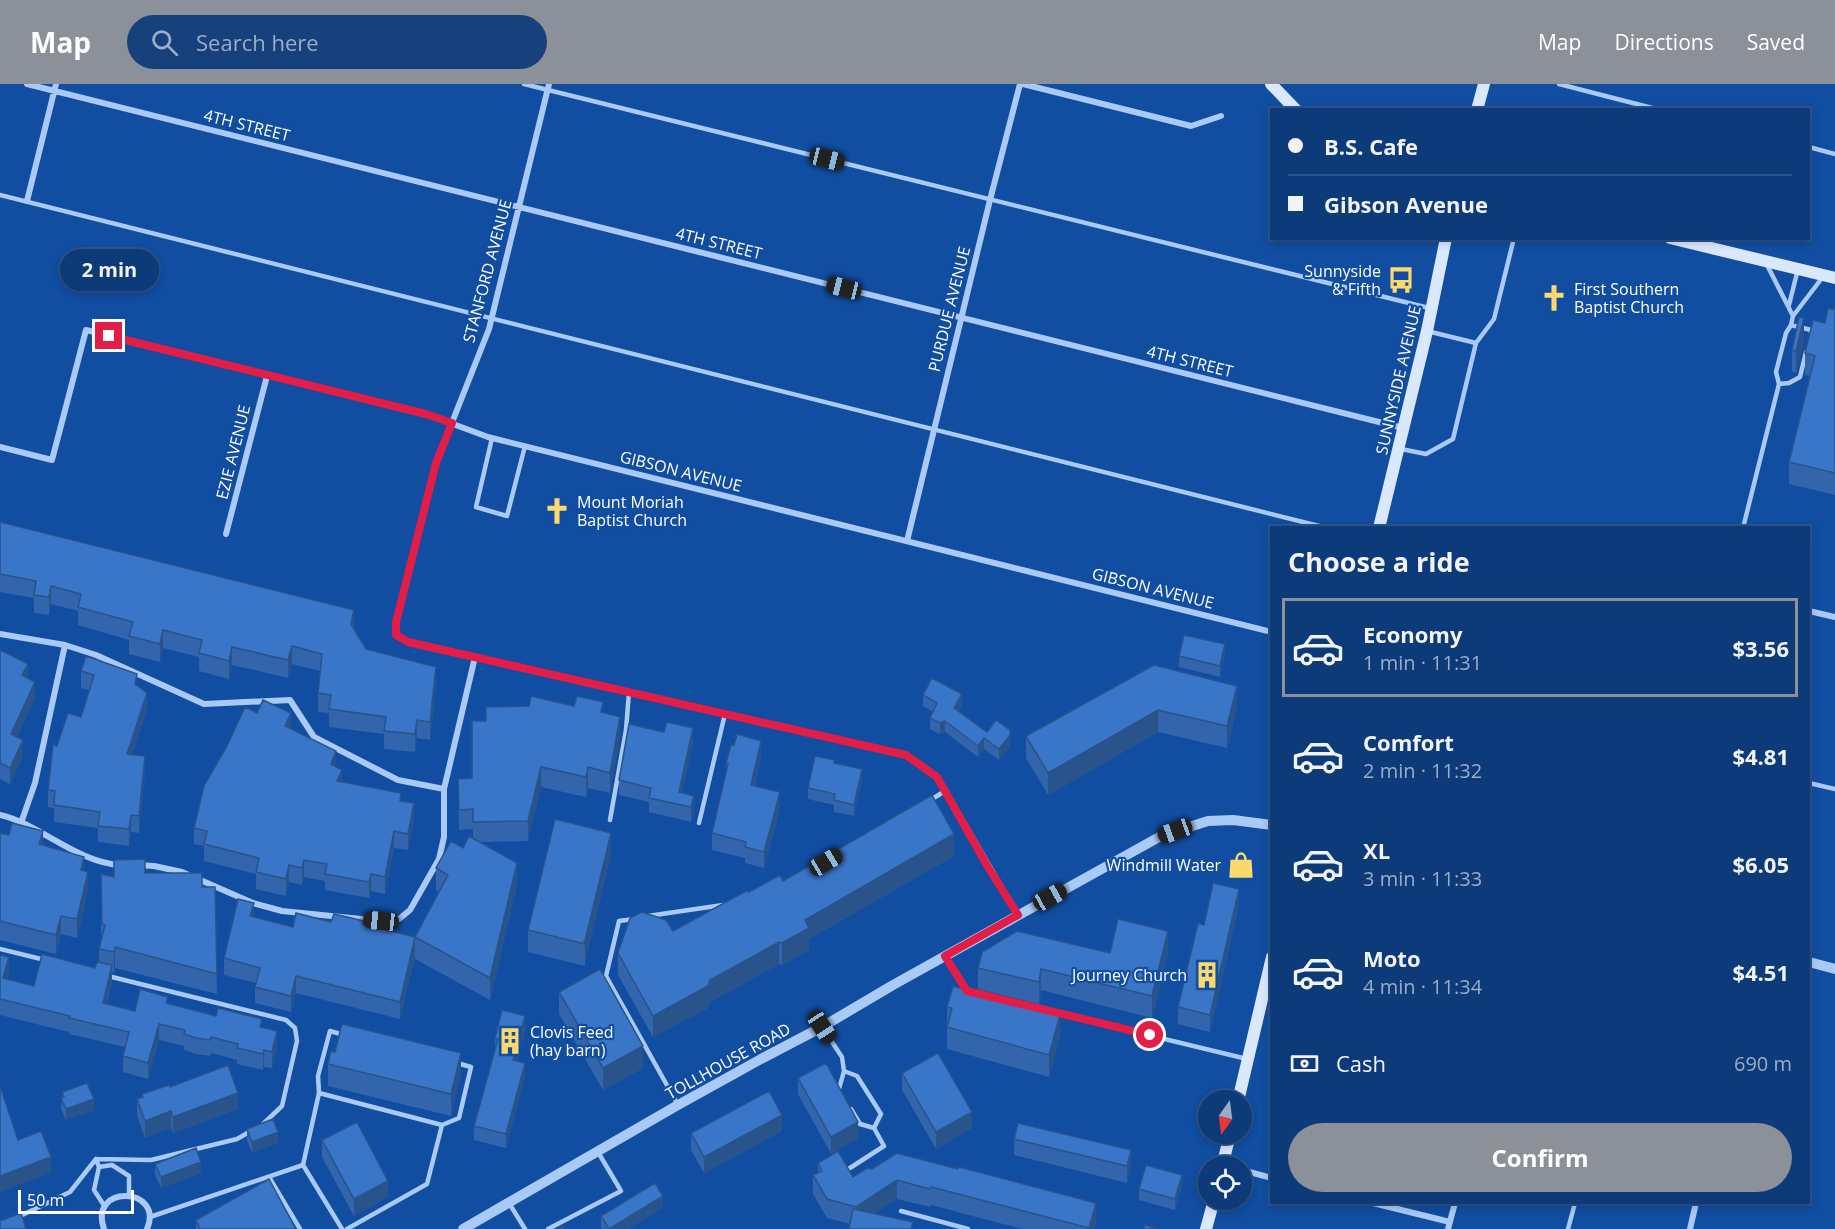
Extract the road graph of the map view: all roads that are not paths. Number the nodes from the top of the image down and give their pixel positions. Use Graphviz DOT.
graph roads {
  1 [pos="27,84"];
  2 [pos="524,84"];
  3 [pos="1022,84"];
  4 [pos="1271,84"];
  5 [pos="1484,84"];
  6 [pos="1559,84"];
  7 [pos="55,87"];
  8 [pos="548,87"];
  9 [pos="1294,108"];
  10 [pos="1478,108"];
  11 [pos="1652,108"];
  12 [pos="1221,116"];
  13 [pos="1810,147"];
  14 [pos="1835,154"];
  15 [pos="0,195"];
  16 [pos="990,200"];
  17 [pos="27,201"];
  18 [pos="519,207"];
  19 [pos="1446,240"];
  20 [pos="1514,240"];
  21 [pos="1678,240"];
  22 [pos="1766,262"];
  23 [pos="1798,269"];
  24 [pos="1830,277"];
  25 [pos="1789,305"];
  26 [pos="1432,309"];
  27 [pos="1794,316"];
  28 [pos="961,317"];
  29 [pos="491,319"];
  30 [pos="1791,325"];
  31 [pos="1427,331"];
  32 [pos="1809,339"];
  33 [pos="1476,343"];
  34 [pos="1807,349"];
  35 [pos="267,376"];
  36 [pos="1779,384"];
  37 [pos="452,423"];
  38 [pos="1404,428"];
  39 [pos="934,430"];
  40 [pos="492,438"];
  41 [pos="525,446"];
  42 [pos="0,447"];
  43 [pos="1398,449"];
  44 [pos="1319,526"];
  45 [pos="1379,526"];
  46 [pos="1744,526"];
  47 [pos="226,534"];
  48 [pos="907,541"];
  49 [pos="1810,611"];
  50 [pos="1835,617"];
  51 [pos="1270,632"];
  52 [pos="0,634"];
  53 [pos="65,645"];
  54 [pos="475,657"];
  55 [pos="629,692"];
  56 [pos="725,714"];
  57 [pos="1810,783"];
  58 [pos="444,789"];
  59 [pos="1835,789"];
  60 [pos="945,791"];
  61 [pos="925,803"];
  62 [pos="0,815"];
  63 [pos="610,820"];
  64 [pos="21,823"];
  65 [pos="699,823"];
  66 [pos="1270,825"];
  67 [pos="124,865"];
  68 [pos="134,865"];
  69 [pos="725,905"];
  70 [pos="1018,915"];
  71 [pos="0,949"];
  72 [pos="945,956"];
  73 [pos="46,960"];
  74 [pos="1810,963"];
  75 [pos="1270,965"];
  76 [pos="1835,969"];
  77 [pos="103,975"];
  78 [pos="978,994"];
  79 [pos="1012,1002"];
  80 [pos="822,1027"];
  81 [pos="350,1036"];
  82 [pos="1247,1059"];
  83 [pos="451,1062"];
  84 [pos="844,1071"];
  85 [pos="1240,1090"];
  86 [pos="319,1093"];
  87 [pos="842,1095"];
  88 [pos="846,1101"];
  89 [pos="678,1105"];
  90 [pos="442,1125"];
  91 [pos="874,1128"];
  92 [pos="598,1152"];
  93 [pos="96,1159"];
  94 [pos="303,1165"];
  95 [pos="99,1167"];
  96 [pos="850,1168"];
  97 [pos="1252,1173"];
  98 [pos="269,1177"];
  99 [pos="1270,1177"];
  100 [pos="129,1195"];
  101 [pos="509,1203"];
  102 [pos="1376,1204"];
  103 [pos="1455,1204"];
  104 [pos="1575,1204"];
  105 [pos="1696,1204"];
  106 [pos="105,1207"];
  107 [pos="1211,1210"];
  108 [pos="901,1211"];
  109 [pos="150,1217"];
  110 [pos="10,1221"];
  111 [pos="1449,1226"];
  112 [pos="471,1227"];
  113 [pos="104,1229"];
  114 [pos="147,1229"];
  115 [pos="300,1229"];
  116 [pos="342,1229"];
  117 [pos="347,1229"];
  118 [pos="525,1229"];
  119 [pos="548,1229"];
  120 [pos="968,1229"];
  121 [pos="1206,1229"];
  122 [pos="1568,1229"];
  123 [pos="1690,1229"];
  1 -- 7 [label="street, 4TH STREET"];
  2 -- 8 [label="lane"];
  3 -- 12 [label="street"];
  3 -- 16 [label="street, PURDUE AVENUE"];
  4 -- 9 [label="main road"];
  5 -- 10 [label="main road"];
  6 -- 11 [label="lane"];
  7 -- 17 [label="street"];
  7 -- 18 [label="street, 4TH STREET"];
  8 -- 16 [label="lane"];
  8 -- 18 [label="street, STANFORD AVENUE"];
  13 -- 14 [label="lane"];
  15 -- 17 [label="lane"];
  16 -- 26 [label="lane"];
  16 -- 28 [label="street, PURDUE AVENUE"];
  17 -- 29 [label="lane"];
  18 -- 28 [label="street, 4TH STREET"];
  18 -- 29 [label="street, STANFORD AVENUE"];
  19 -- 26 [label="main road, SUNNYSIDE AVENUE"];
  20 -- 33 [label="lane"];
  21 -- 22 [label="main road"];
  22 -- 23 [label="main road"];
  22 -- 25 [label="lane"];
  23 -- 24 [label="main road"];
  23 -- 25 [label="lane"];
  24 -- 27 [label="lane"];
  25 -- 27 [label="lane"];
  26 -- 31 [label="main road, SUNNYSIDE AVENUE"];
  27 -- 30 [label="lane"];
  28 -- 38 [label="street, 4TH STREET"];
  28 -- 39 [label="street, PURDUE AVENUE"];
  29 -- 37 [label="street, STANFORD AVENUE"];
  29 -- 39 [label="lane"];
  30 -- 32 [label="lane"];
  30 -- 36 [label="lane"];
  31 -- 33 [label="lane"];
  31 -- 38 [label="main road, SUNNYSIDE AVENUE"];
  33 -- 43 [label="lane"];
  34 -- 36 [label="lane"];
  35 -- 37 [label="street, GIBSON AVENUE"];
  35 -- 42 [label="street, GIBSON AVENUE"];
  35 -- 47 [label="street, EZIE AVENUE"];
  36 -- 46 [label="lane"];
  37 -- 40 [label="street, GIBSON AVENUE"];
  37 -- 54 [label="street, STANFORD AVENUE"];
  38 -- 43 [label="main road, SUNNYSIDE AVENUE"];
  39 -- 44 [label="lane"];
  39 -- 48 [label="street, PURDUE AVENUE"];
  40 -- 41 [label="street, GIBSON AVENUE"];
  40 -- 41 [label="lane"];
  41 -- 48 [label="street, GIBSON AVENUE"];
  43 -- 45 [label="main road, SUNNYSIDE AVENUE"];
  48 -- 51 [label="street, GIBSON AVENUE"];
  49 -- 50 [label="street"];
  52 -- 53 [label="street"];
  53 -- 58 [label="street"];
  53 -- 64 [label="street"];
  54 -- 55 [label="street"];
  54 -- 58 [label="street"];
  55 -- 56 [label="street"];
  55 -- 63 [label="lane"];
  56 -- 60 [label="street"];
  56 -- 65 [label="lane"];
  57 -- 59 [label="lane"];
  58 -- 68 [label="street"];
  60 -- 61 [label="lane"];
  60 -- 70 [label="street"];
  62 -- 64 [label="street"];
  64 -- 67 [label="street"];
  66 -- 70 [label="street, TOLLHOUSE ROAD"];
  69 -- 89 [label="lane"];
  70 -- 72 [label="street, TOLLHOUSE ROAD"];
  71 -- 73 [label="lane"];
  72 -- 78 [label="lane"];
  72 -- 80 [label="street, TOLLHOUSE ROAD"];
  74 -- 76 [label="street"];
  75 -- 82 [label="main road"];
  77 -- 93 [label="lane"];
  79 -- 82 [label="lane"];
  80 -- 84 [label="lane"];
  80 -- 89 [label="street, TOLLHOUSE ROAD"];
  81 -- 86 [label="lane"];
  82 -- 85 [label="main road"];
  83 -- 90 [label="lane"];
  84 -- 87 [label="lane"];
  84 -- 91 [label="lane"];
  86 -- 90 [label="lane"];
  86 -- 94 [label="lane"];
  88 -- 91 [label="lane"];
  89 -- 92 [label="street, TOLLHOUSE ROAD"];
  90 -- 117 [label="lane"];
  91 -- 96 [label="lane"];
  92 -- 101 [label="street, TOLLHOUSE ROAD"];
  92 -- 119 [label="lane"];
  93 -- 95 [label="lane"];
  93 -- 110 [label="lane"];
  94 -- 98 [label="lane"];
  94 -- 116 [label="lane"];
  95 -- 100 [label="lane"];
  95 -- 106 [label="lane"];
  97 -- 99 [label="street"];
  98 -- 109 [label="lane"];
  98 -- 115 [label="lane"];
  100 -- 106 [label="street"];
  100 -- 109 [label="street"];
  101 -- 112 [label="street, TOLLHOUSE ROAD"];
  101 -- 118 [label="lane"];
  102 -- 111 [label="street"];
  103 -- 111 [label="street"];
  104 -- 122 [label="lane"];
  105 -- 123 [label="street"];
  106 -- 113 [label="street"];
  107 -- 121 [label="main road"];
  108 -- 120 [label="lane"];
  109 -- 114 [label="street"];
}
